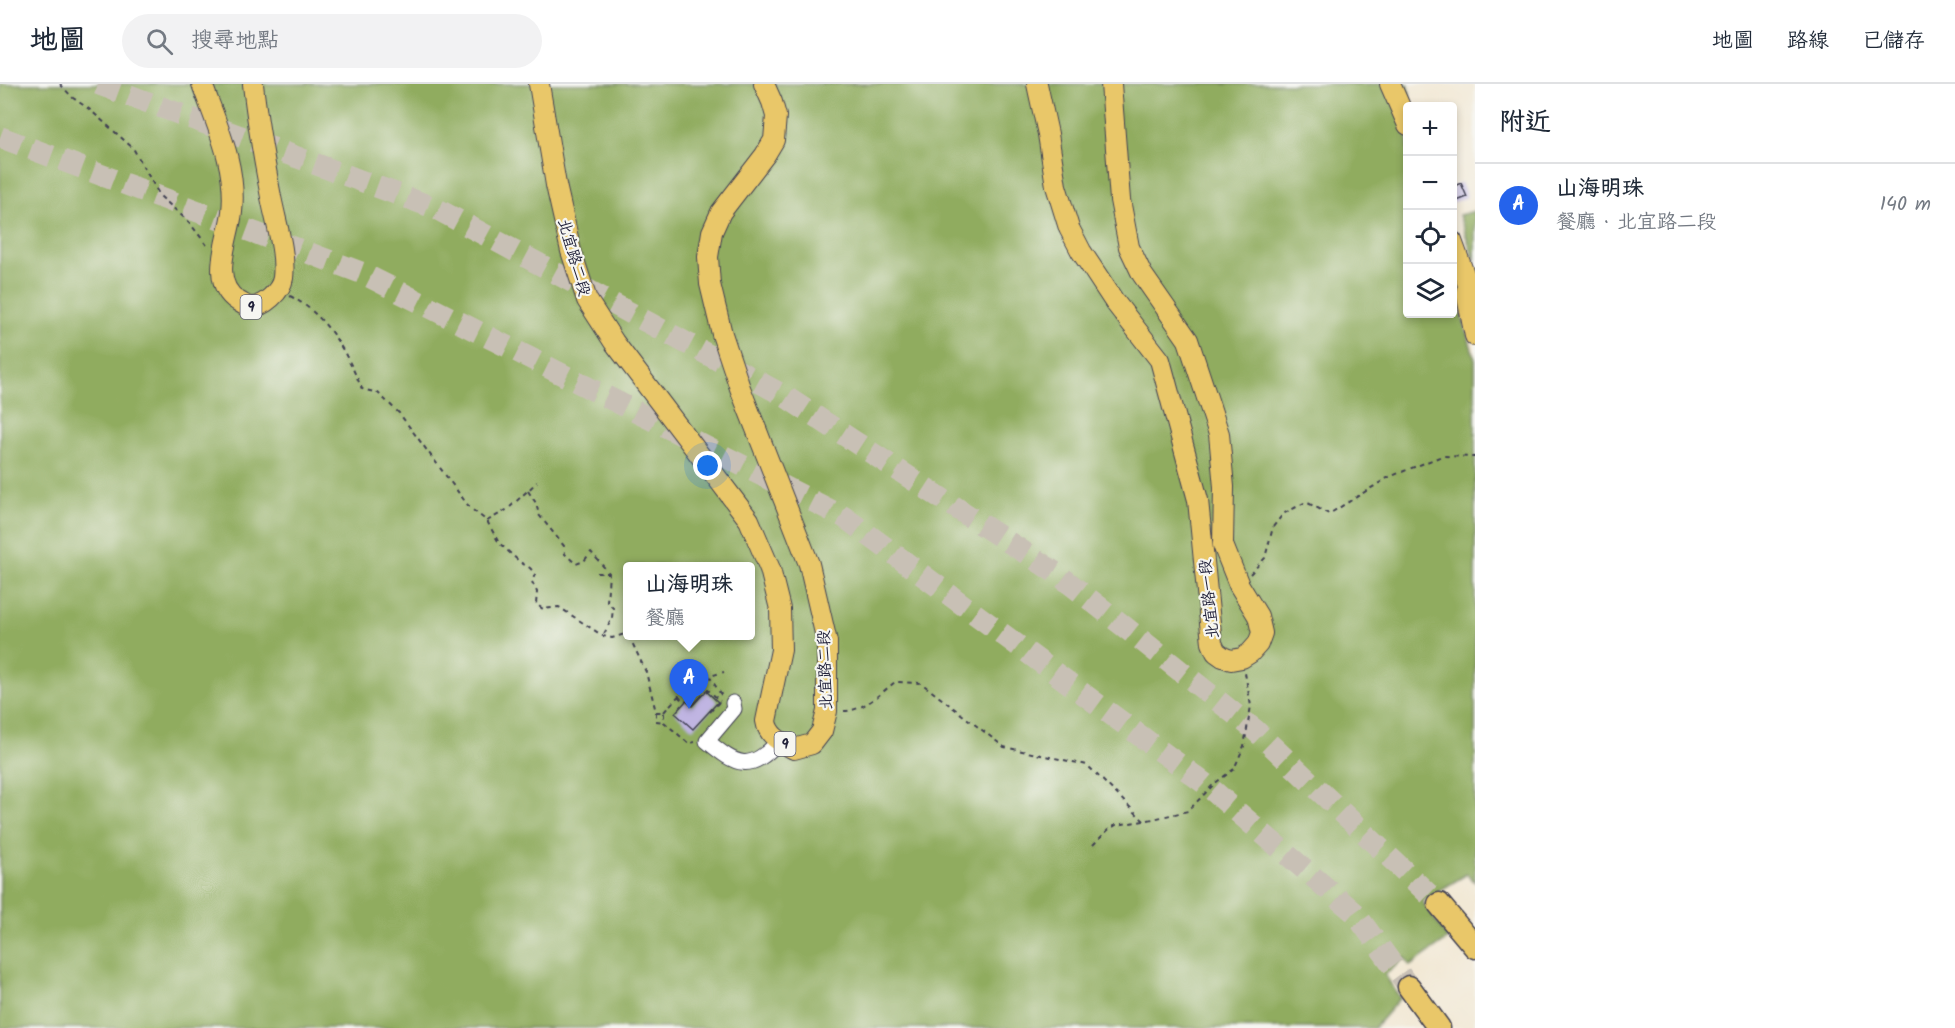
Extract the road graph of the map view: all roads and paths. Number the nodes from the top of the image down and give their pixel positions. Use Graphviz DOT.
graph roads {
  1 [pos="60,84"];
  2 [pos="202,84"];
  3 [pos="253,84"];
  4 [pos="538,84"];
  5 [pos="764,84"];
  6 [pos="1037,84"];
  7 [pos="1111,84"];
  8 [pos="1390,84"];
  9 [pos="1403,115"];
  10 [pos="1457,254"];
  11 [pos="222,265"];
  12 [pos="1465,275"];
  13 [pos="275,295"];
  14 [pos="1475,304"];
  15 [pos="1475,336"];
  16 [pos="1475,457"];
  17 [pos="537,482"];
  18 [pos="528,491"];
  19 [pos="487,521"];
  20 [pos="597,573"];
  21 [pos="609,573"];
  22 [pos="1239,585"];
  23 [pos="623,635"];
  24 [pos="603,636"];
  25 [pos="631,640"];
  26 [pos="1242,658"];
  27 [pos="724,672"];
  28 [pos="709,676"];
  29 [pos="707,692"];
  30 [pos="678,696"];
  31 [pos="725,700"];
  32 [pos="684,702"];
  33 [pos="827,711"];
  34 [pos="656,712"];
  35 [pos="664,712"];
  36 [pos="664,722"];
  37 [pos="707,741"];
  38 [pos="779,741"];
  39 [pos="1144,822"];
  40 [pos="1093,845"];
  41 [pos="1439,904"];
  42 [pos="1475,947"];
  43 [pos="1409,987"];
  44 [pos="1439,1028"];
  1 -- 11 [label="path"];
  2 -- 11 [label="main road, 9"];
  3 -- 13 [label="main road, 9"];
  4 -- 38 [label="main road, 北宜路二段 / 9"];
  5 -- 33 [label="main road, 北宜路二段 / 9"];
  6 -- 26 [label="main road, 北宜路一段"];
  7 -- 22 [label="main road, 北宜路一段"];
  8 -- 9 [label="main road"];
  10 -- 12 [label="main road"];
  11 -- 13 [label="main road, 9"];
  12 -- 14 [label="main road"];
  12 -- 15 [label="main road"];
  13 -- 19 [label="path"];
  16 -- 22 [label="path"];
  17 -- 18 [label="path"];
  18 -- 19 [label="path"];
  18 -- 21 [label="path"];
  19 -- 24 [label="path"];
  20 -- 21 [label="path"];
  21 -- 24 [label="path"];
  22 -- 26 [label="main road, 北宜路一段"];
  23 -- 24 [label="path"];
  25 -- 34 [label="path"];
  26 -- 39 [label="path"];
  27 -- 28 [label="path"];
  28 -- 30 [label="path"];
  28 -- 31 [label="path"];
  29 -- 31 [label="path"];
  30 -- 32 [label="path"];
  30 -- 35 [label="path"];
  31 -- 37 [label="lane"];
  33 -- 38 [label="main road, 北宜路二段 / 9"];
  33 -- 39 [label="path"];
  34 -- 35 [label="path"];
  34 -- 36 [label="path"];
  35 -- 36 [label="path"];
  36 -- 37 [label="path"];
  37 -- 38 [label="lane"];
  39 -- 40 [label="path"];
  41 -- 42 [label="highway"];
  43 -- 44 [label="highway"];
}
